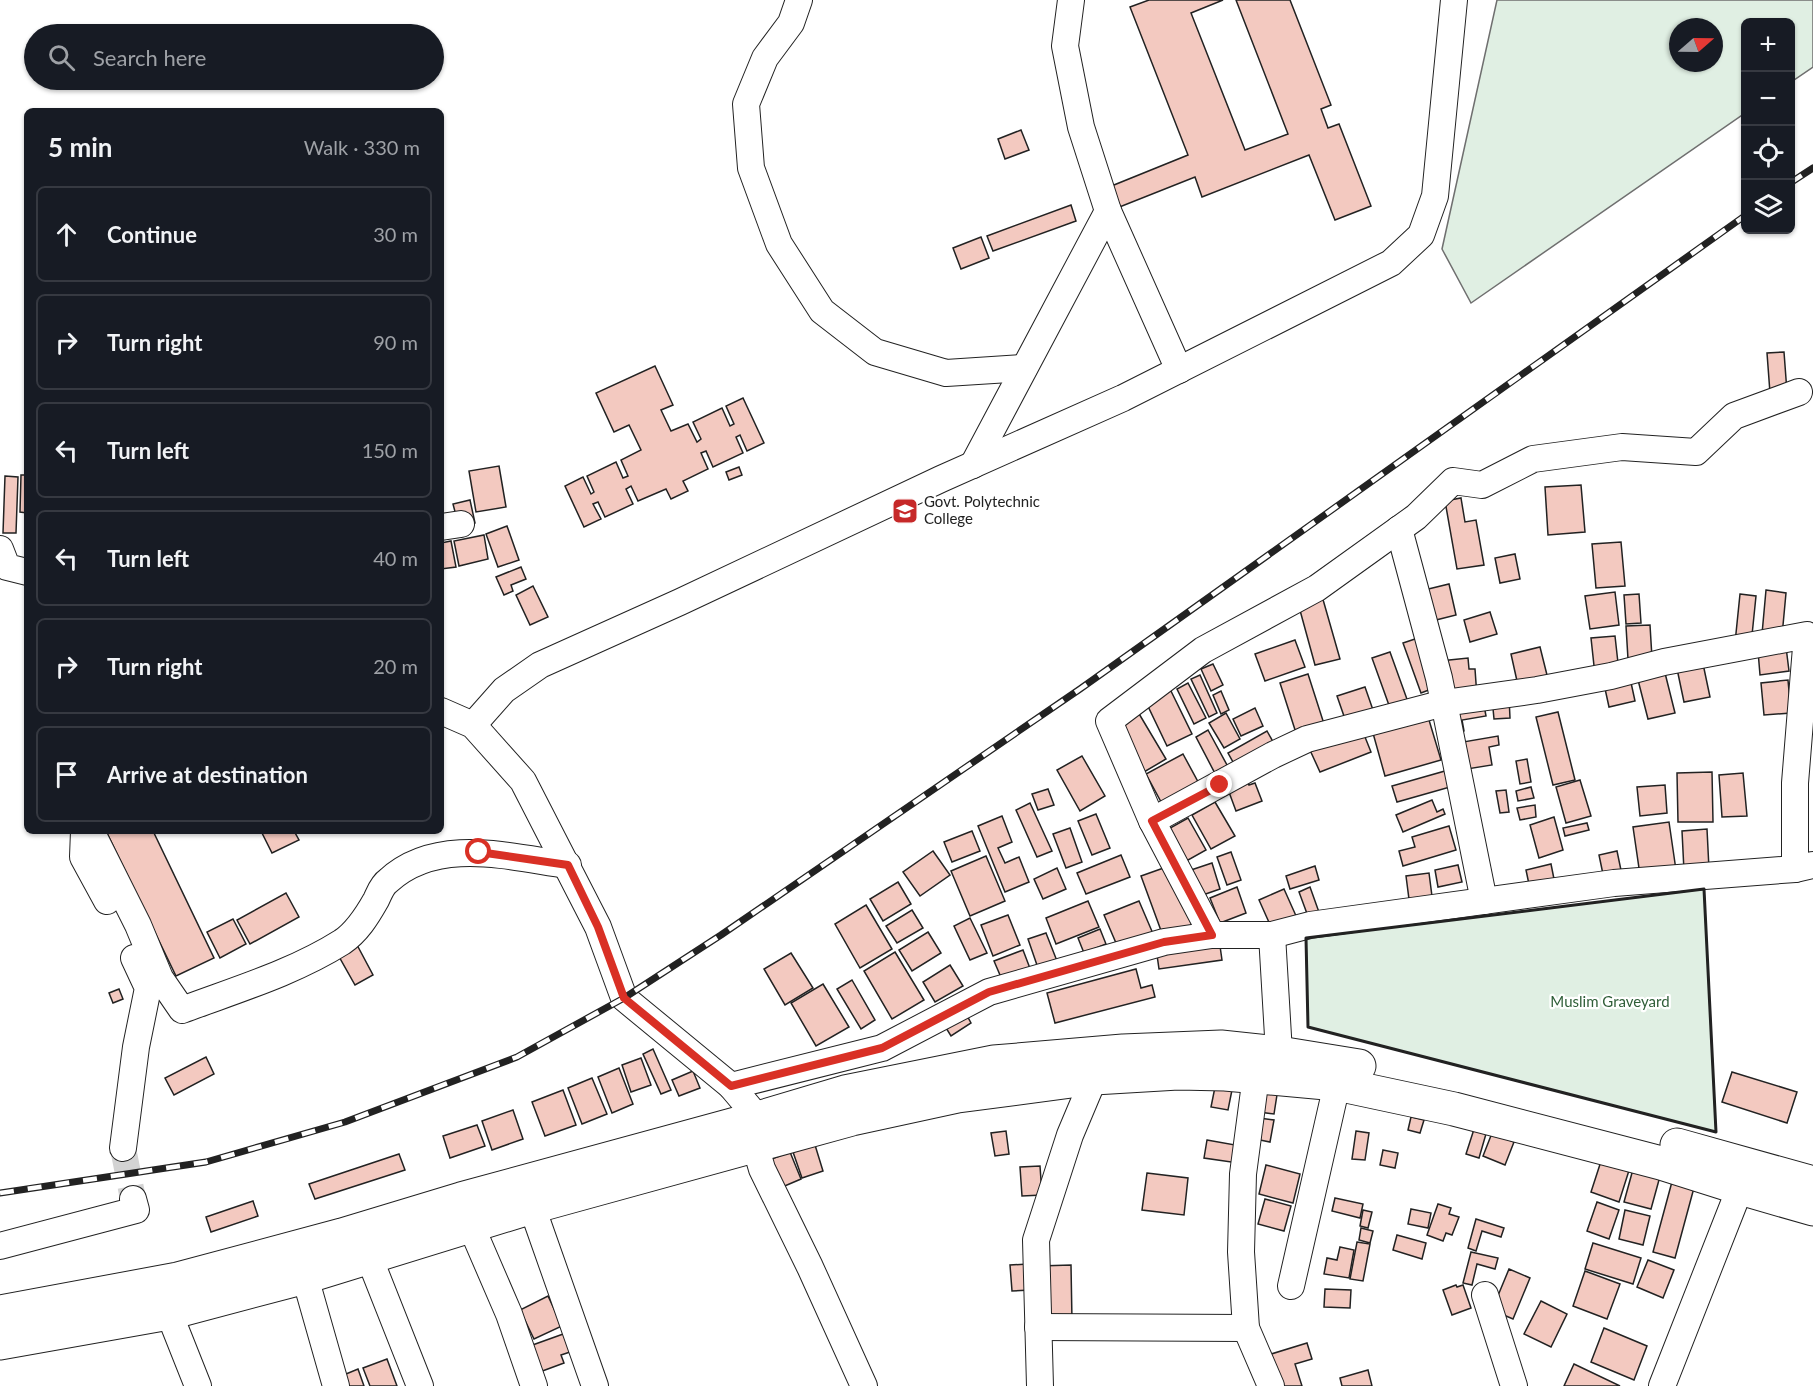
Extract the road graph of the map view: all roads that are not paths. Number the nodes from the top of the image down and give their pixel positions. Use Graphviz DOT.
graph roads {
  1 [pos="799,0"];
  2 [pos="1071,0"];
  3 [pos="1454,0"];
  4 [pos="1108,211"];
  5 [pos="1024,368"];
  6 [pos="1179,370"];
  7 [pos="1799,392"];
  8 [pos="973,465"];
  9 [pos="1399,529"];
  10 [pos="1444,704"];
  11 [pos="444,712"];
  12 [pos="473,725"];
  13 [pos="1152,821"];
  14 [pos="84,834"];
  15 [pos="92,834"];
  16 [pos="568,865"];
  17 [pos="1804,867"];
  18 [pos="1484,901"];
  19 [pos="1212,935"];
  20 [pos="1272,935"];
  21 [pos="1271,1069"];
  22 [pos="1094,1078"];
  23 [pos="1337,1084"];
  24 [pos="731,1086"];
  25 [pos="756,1132"];
  26 [pos="123,1148"];
  27 [pos="1813,1183"];
  28 [pos="1740,1188"];
  29 [pos="133,1199"];
  30 [pos="532,1207"];
  31 [pos="1813,1209"];
  32 [pos="471,1226"];
  33 [pos="0,1246"];
  34 [pos="369,1257"];
  35 [pos="305,1277"];
  36 [pos="1291,1286"];
  37 [pos="1485,1296"];
  38 [pos="0,1312"];
  39 [pos="169,1313"];
  40 [pos="1038,1327"];
  41 [pos="1246,1328"];
  42 [pos="0,1343"];
  43 [pos="198,1386"];
  44 [pos="336,1386"];
  45 [pos="420,1386"];
  46 [pos="534,1386"];
  47 [pos="595,1386"];
  48 [pos="864,1386"];
  49 [pos="1040,1386"];
  50 [pos="1270,1386"];
  51 [pos="1514,1386"];
  52 [pos="1662,1386"];
  1 -- 5 [label="street"];
  2 -- 4 [label="street"];
  3 -- 6 [label="street"];
  4 -- 5 [label="street"];
  4 -- 6 [label="street"];
  5 -- 8 [label="street"];
  6 -- 8 [label="street"];
  7 -- 9 [label="street"];
  8 -- 12 [label="street"];
  9 -- 10 [label="street"];
  9 -- 13 [label="street"];
  10 -- 13 [label="street"];
  10 -- 17 [label="street"];
  10 -- 18 [label="street"];
  11 -- 12 [label="street"];
  12 -- 16 [label="street"];
  13 -- 19 [label="street"];
  14 -- 26 [label="street"];
  15 -- 16 [label="street"];
  16 -- 24 [label="street"];
  17 -- 18 [label="street"];
  18 -- 20 [label="street"];
  19 -- 20 [label="street"];
  19 -- 24 [label="street"];
  20 -- 21 [label="street"];
  21 -- 22 [label="highway"];
  21 -- 23 [label="highway"];
  21 -- 25 [label="highway"];
  21 -- 27 [label="highway"];
  21 -- 41 [label="street"];
  22 -- 25 [label="highway"];
  22 -- 40 [label="street"];
  23 -- 28 [label="highway"];
  23 -- 36 [label="street"];
  24 -- 25 [label="street"];
  25 -- 30 [label="highway"];
  25 -- 38 [label="highway"];
  25 -- 48 [label="street"];
  28 -- 31 [label="highway"];
  28 -- 52 [label="street"];
  29 -- 33 [label="street"];
  30 -- 32 [label="highway"];
  30 -- 47 [label="street"];
  32 -- 34 [label="highway"];
  32 -- 46 [label="street"];
  34 -- 35 [label="highway"];
  34 -- 45 [label="street"];
  35 -- 39 [label="highway"];
  35 -- 44 [label="street"];
  37 -- 51 [label="street"];
  39 -- 42 [label="highway"];
  39 -- 43 [label="street"];
  40 -- 41 [label="street"];
  40 -- 49 [label="street"];
  41 -- 50 [label="street"];
}
